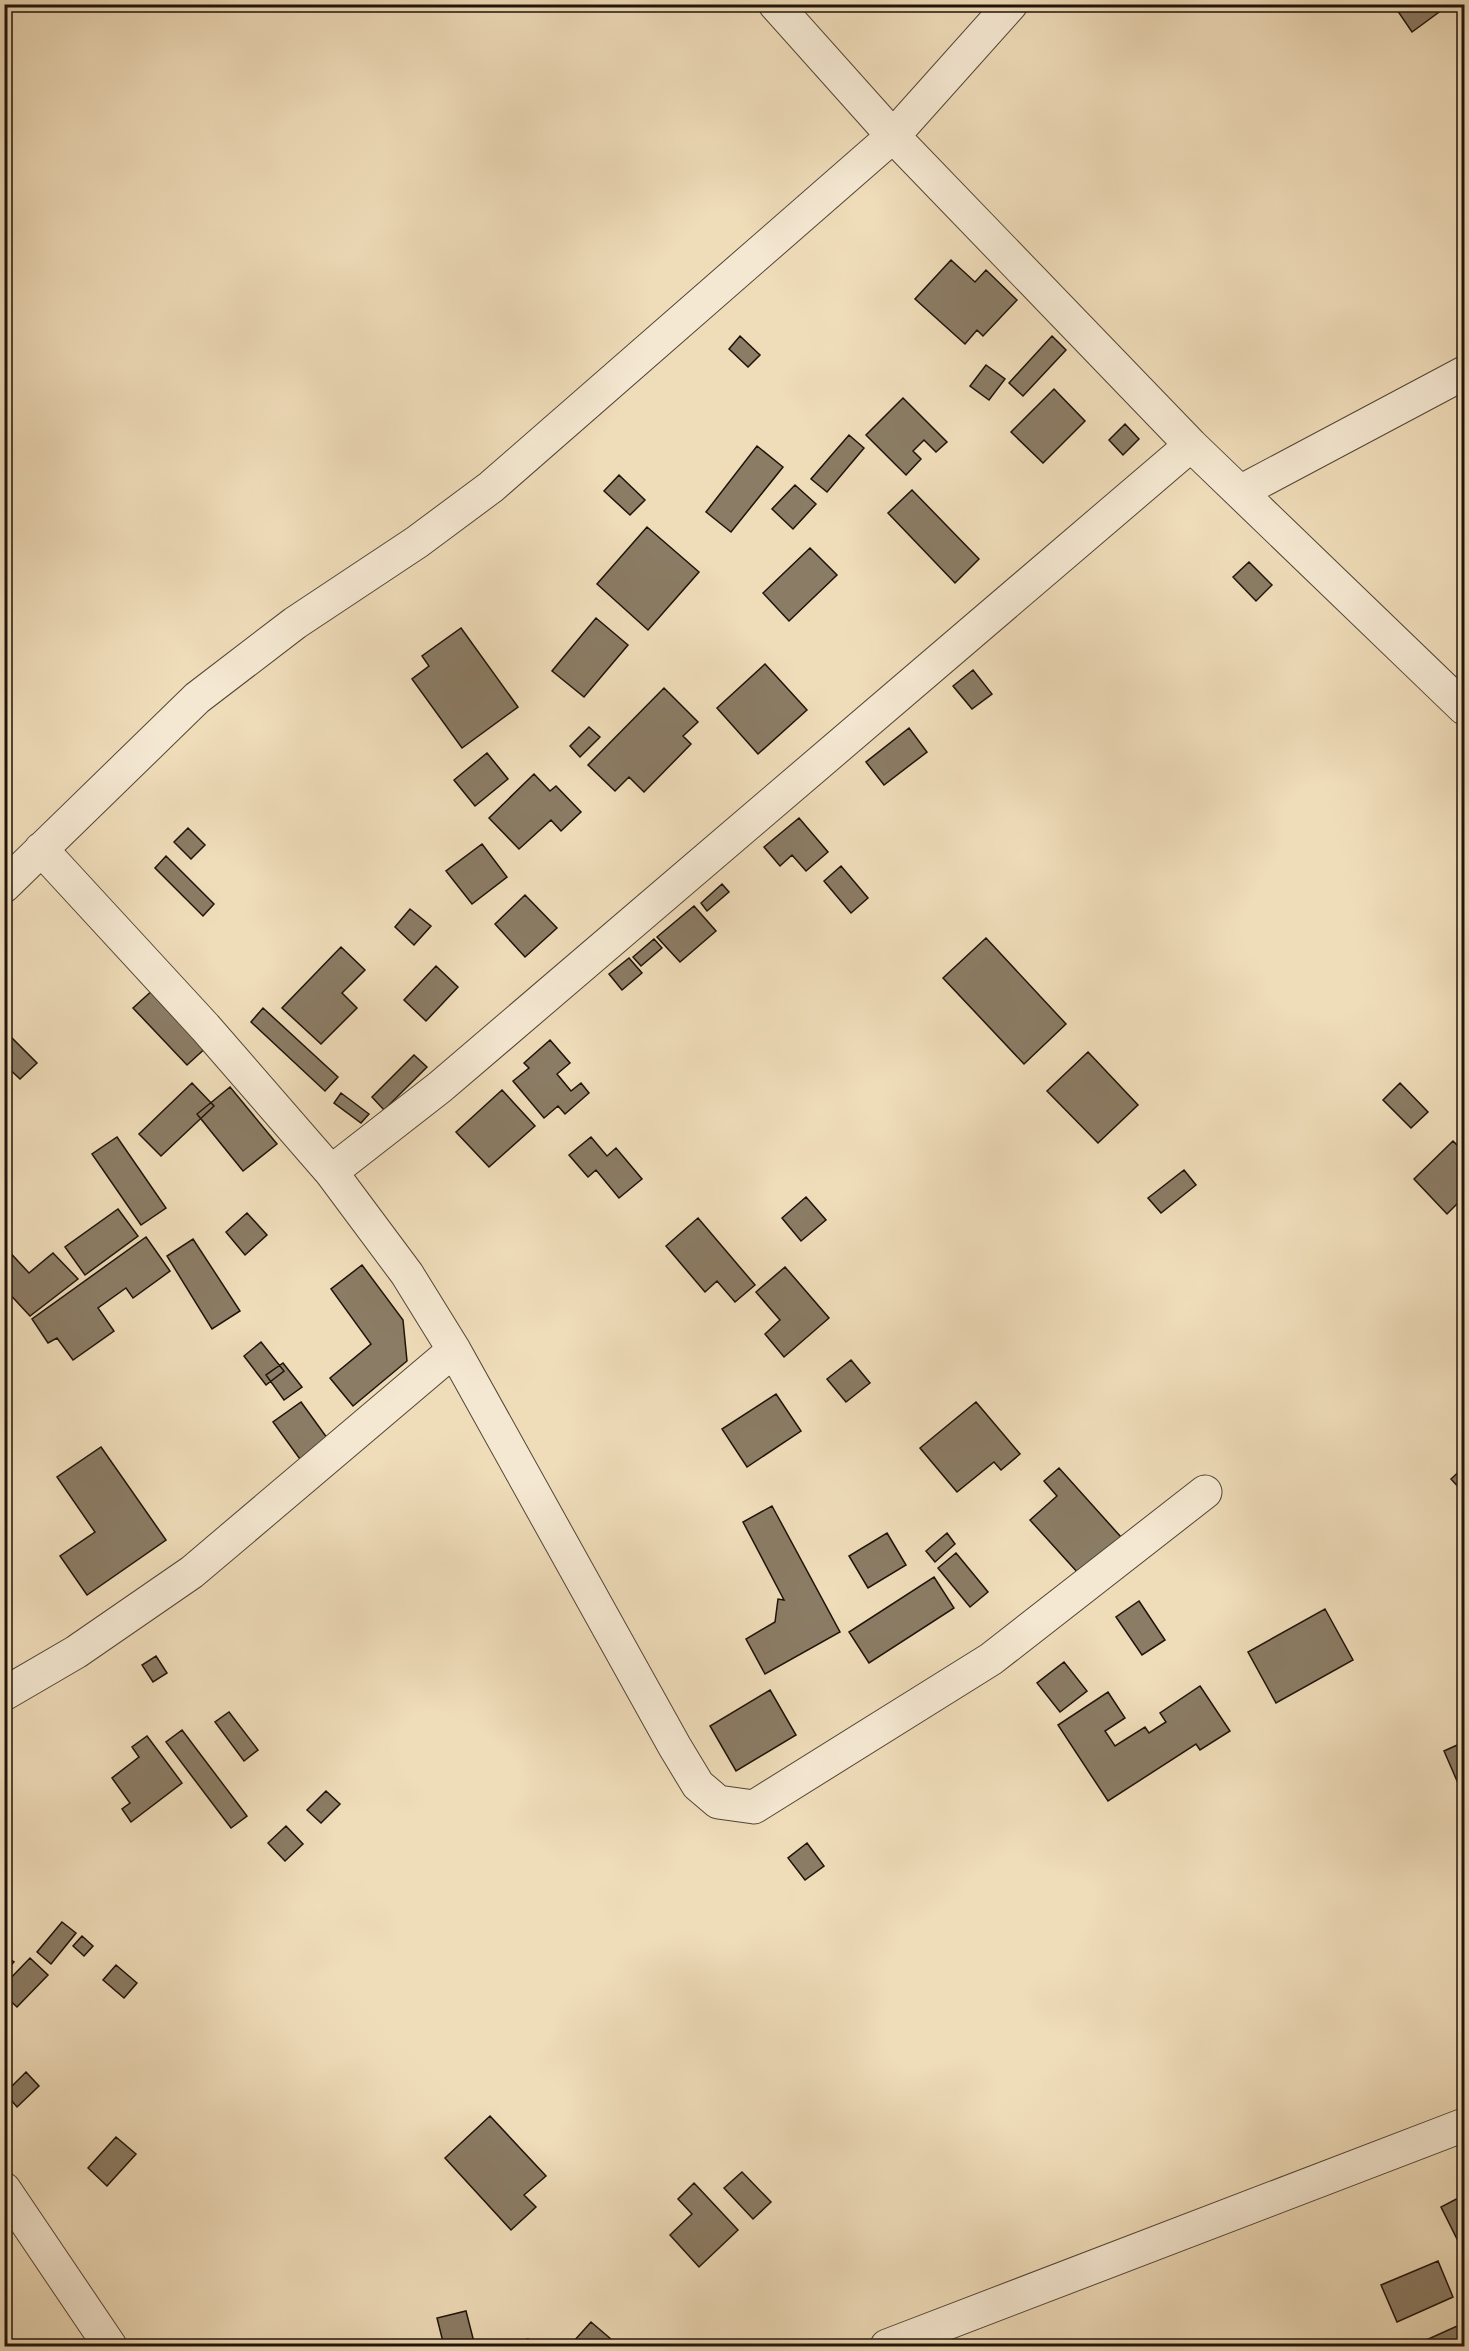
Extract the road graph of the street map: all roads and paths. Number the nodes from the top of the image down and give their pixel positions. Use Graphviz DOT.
graph roads {
  1 [pos="775,4"];
  2 [pos="1011,4"];
  3 [pos="893,136"];
  4 [pos="1464,373"];
  5 [pos="1191,445"];
  6 [pos="1240,492"];
  7 [pos="1464,708"];
  8 [pos="41,849"];
  9 [pos="4,886"];
  10 [pos="332,1172"];
  11 [pos="454,1350"];
  12 [pos="1204,1492"];
  13 [pos="4,1694"];
  14 [pos="1464,2125"];
  15 [pos="4,2189"];
  16 [pos="110,2346"];
  17 [pos="887,2346"];
  1 -- 3 [label="street"];
  2 -- 3 [label="street"];
  3 -- 5 [label="street"];
  3 -- 8 [label="street"];
  4 -- 6 [label="street"];
  5 -- 6 [label="street"];
  5 -- 10 [label="street"];
  6 -- 7 [label="street"];
  8 -- 9 [label="street"];
  8 -- 10 [label="street"];
  10 -- 11 [label="street"];
  11 -- 12 [label="street"];
  11 -- 13 [label="street"];
  14 -- 17 [label="street"];
  15 -- 16 [label="street"];
}
